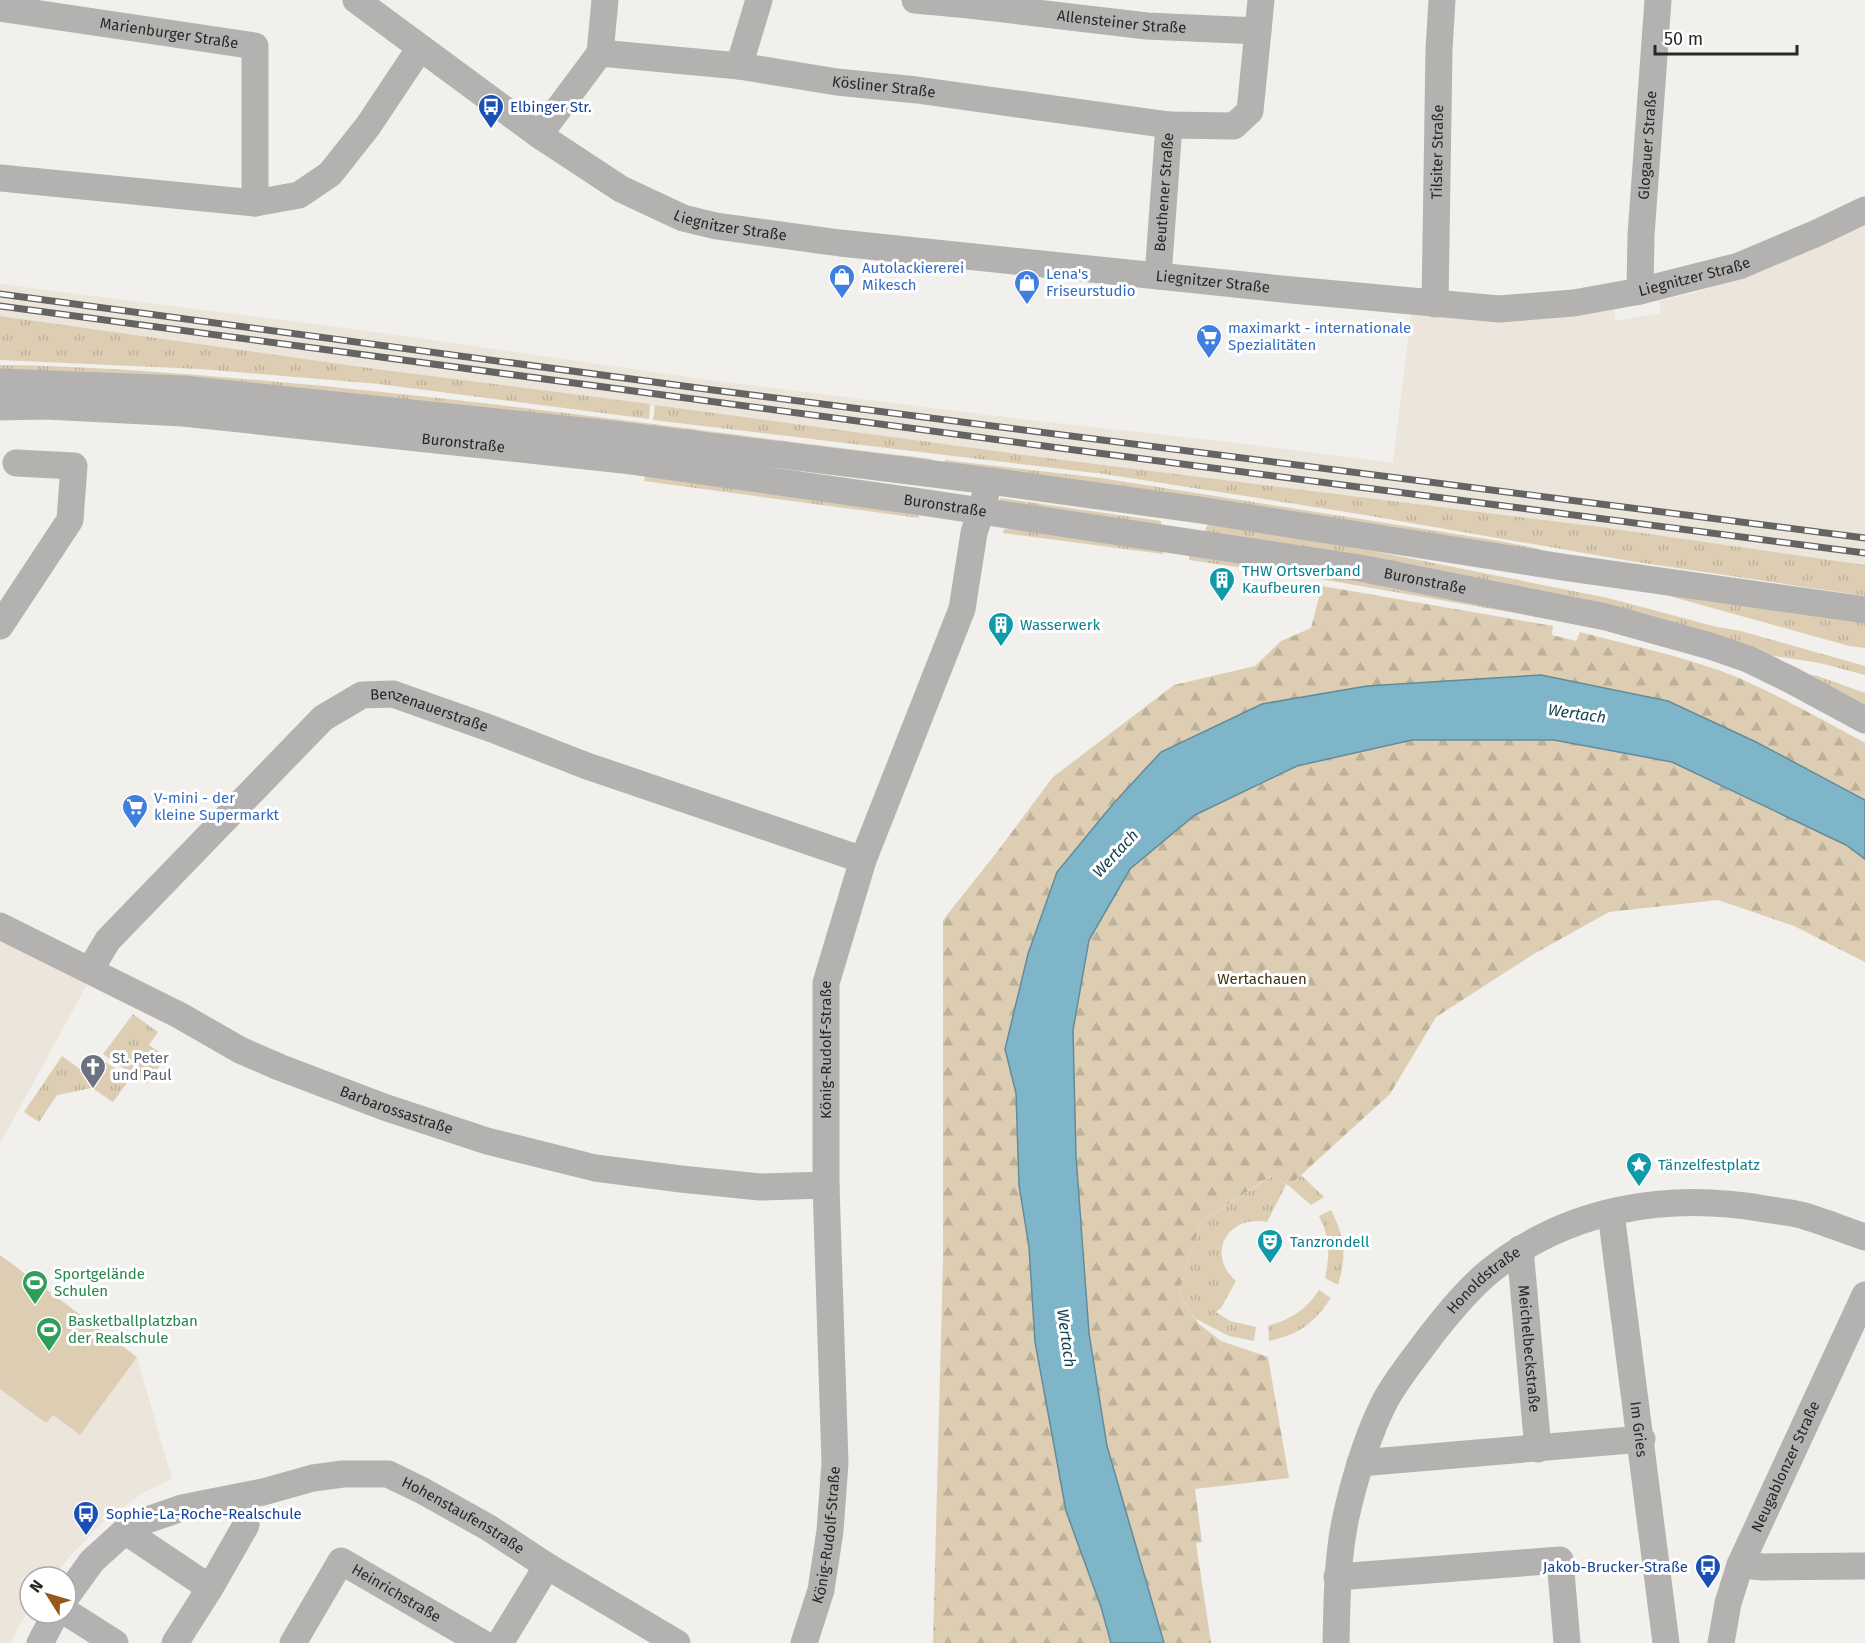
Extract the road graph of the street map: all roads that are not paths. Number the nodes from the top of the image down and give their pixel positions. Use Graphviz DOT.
graph roads {
  1 [pos="605,0"];
  2 [pos="759,0"];
  3 [pos="915,0"];
  4 [pos="1261,0"];
  5 [pos="1442,0"];
  6 [pos="1658,0"];
  7 [pos="359,1"];
  8 [pos="0,8"];
  9 [pos="1258,31"];
  10 [pos="420,48"];
  11 [pos="600,53"];
  12 [pos="739,66"];
  13 [pos="1169,125"];
  14 [pos="539,135"];
  15 [pos="0,178"];
  16 [pos="255,203"];
  17 [pos="1865,210"];
  18 [pos="1158,276"];
  19 [pos="1640,291"];
  20 [pos="1435,304"];
  21 [pos="0,382"];
  22 [pos="0,406"];
  23 [pos="16,463"];
  24 [pos="990,481"];
  25 [pos="979,510"];
  26 [pos="1865,610"];
  27 [pos="0,626"];
  28 [pos="1865,720"];
  29 [pos="863,860"];
  30 [pos="0,926"];
  31 [pos="90,970"];
  32 [pos="826,1185"];
  33 [pos="1611,1213"];
  34 [pos="1865,1237"];
  35 [pos="1520,1249"];
  36 [pos="1865,1295"];
  37 [pos="1642,1439"];
  38 [pos="1538,1449"];
  39 [pos="1360,1463"];
  40 [pos="246,1524"];
  41 [pos="125,1531"];
  42 [pos="547,1566"];
  43 [pos="1740,1566"];
  44 [pos="1865,1566"];
  45 [pos="1337,1577"];
  46 [pos="78,1580"];
  47 [pos="210,1588"];
  48 [pos="78,1620"];
  49 [pos="50,1625"];
  50 [pos="40,1643"];
  51 [pos="115,1643"];
  52 [pos="175,1643"];
  53 [pos="293,1643"];
  54 [pos="482,1643"];
  55 [pos="500,1643"];
  56 [pos="676,1643"];
  57 [pos="804,1643"];
  58 [pos="1336,1643"];
  59 [pos="1567,1643"];
  60 [pos="1666,1643"];
  61 [pos="1721,1643"];
  1 -- 11 [label="street"];
  2 -- 12 [label="street"];
  3 -- 9 [label="street, Allensteiner Straße"];
  4 -- 9 [label="street, Beuthener Straße"];
  5 -- 20 [label="street, Tilsiter Straße"];
  6 -- 19 [label="street, Glogauer Straße"];
  7 -- 10 [label="street, Liegnitzer Straße"];
  8 -- 16 [label="street, Marienburger Straße"];
  9 -- 13 [label="street, Beuthener Straße"];
  10 -- 14 [label="street, Liegnitzer Straße"];
  10 -- 16 [label="street"];
  11 -- 12 [label="street, Kösliner Straße"];
  11 -- 14 [label="street"];
  12 -- 13 [label="street, Kösliner Straße"];
  13 -- 18 [label="street, Beuthener Straße"];
  14 -- 18 [label="street, Liegnitzer Straße"];
  15 -- 16 [label="street"];
  17 -- 19 [label="street, Liegnitzer Straße"];
  18 -- 20 [label="street, Liegnitzer Straße"];
  19 -- 20 [label="street, Liegnitzer Straße"];
  21 -- 24 [label="street, Buronstraße"];
  22 -- 25 [label="street, Buronstraße"];
  23 -- 27 [label="street"];
  24 -- 25 [label="street, König-Rudolf-Straße"];
  24 -- 26 [label="street, Buronstraße"];
  25 -- 28 [label="street, Buronstraße"];
  25 -- 29 [label="street, König-Rudolf-Straße"];
  29 -- 31 [label="street, Benzenauerstraße"];
  29 -- 32 [label="street, König-Rudolf-Straße"];
  30 -- 31 [label="street, Barbarossastraße"];
  31 -- 32 [label="street, Barbarossastraße"];
  32 -- 57 [label="street, König-Rudolf-Straße"];
  33 -- 34 [label="street, Honoldstraße"];
  33 -- 35 [label="street, Honoldstraße"];
  33 -- 37 [label="street, Im Gries"];
  35 -- 38 [label="street, Meichelbeckstraße"];
  35 -- 39 [label="street, Honoldstraße"];
  36 -- 43 [label="street, Neugablonzer Straße"];
  37 -- 38 [label="street"];
  37 -- 60 [label="street, Im Gries"];
  38 -- 39 [label="street"];
  39 -- 45 [label="street, Honoldstraße"];
  40 -- 47 [label="street"];
  41 -- 42 [label="street, Hohenstaufenstraße"];
  41 -- 46 [label="street, Hohenstaufenstraße"];
  41 -- 47 [label="street"];
  42 -- 55 [label="street"];
  42 -- 56 [label="street, Hohenstaufenstraße"];
  43 -- 44 [label="street"];
  43 -- 61 [label="street, Neugablonzer Straße"];
  45 -- 58 [label="street, Honoldstraße"];
  45 -- 59 [label="street"];
  47 -- 52 [label="street"];
  48 -- 51 [label="street"];
  49 -- 50 [label="street"];
  53 -- 54 [label="street, Heinrichstraße"];
}
